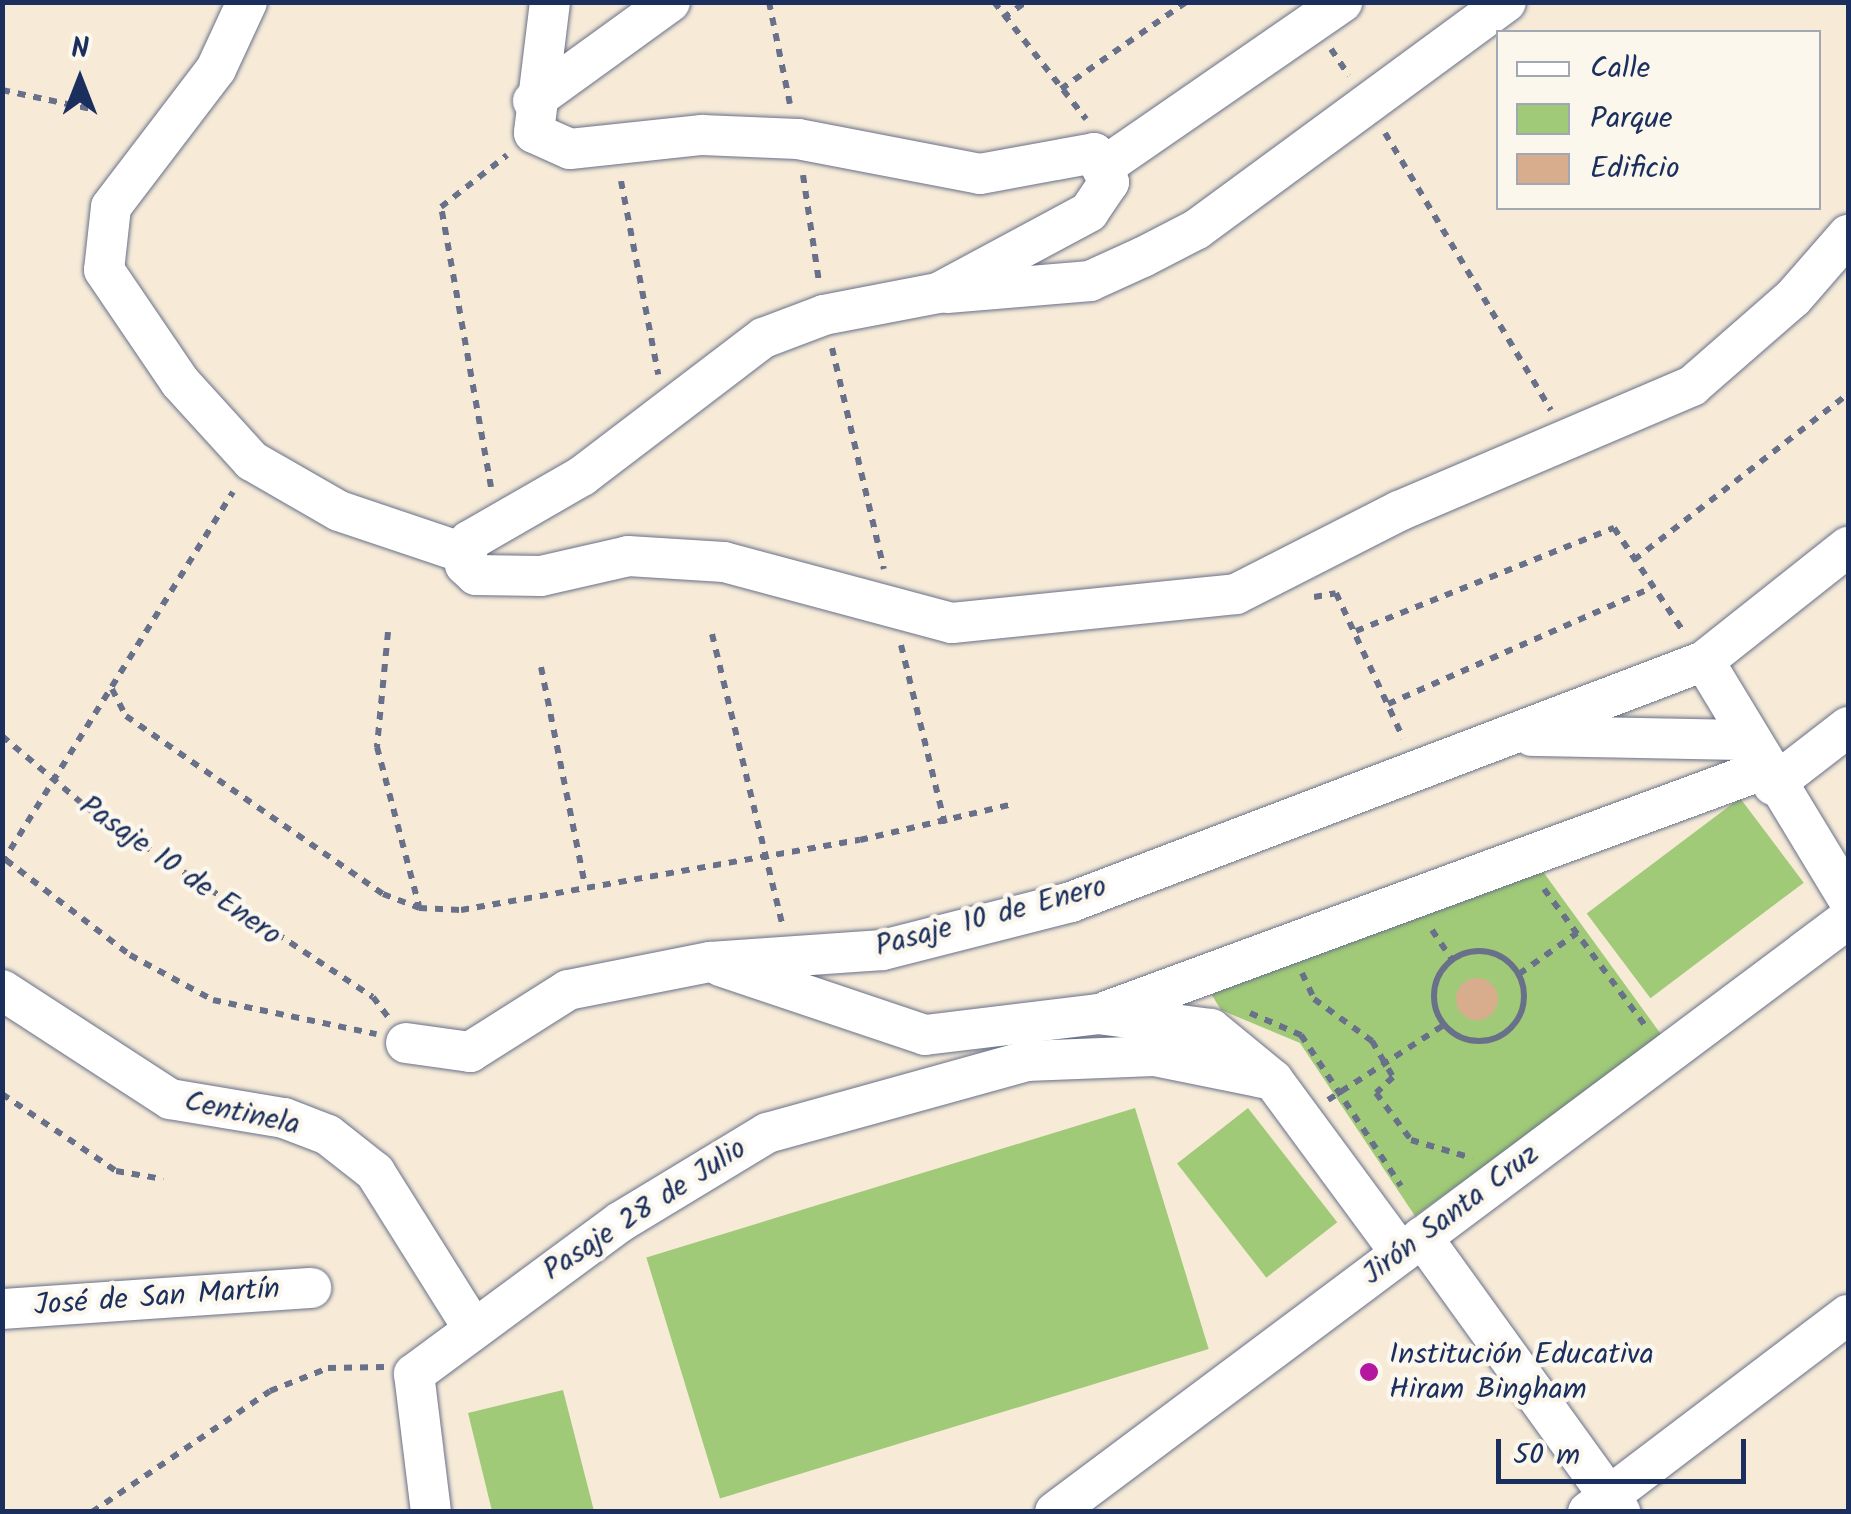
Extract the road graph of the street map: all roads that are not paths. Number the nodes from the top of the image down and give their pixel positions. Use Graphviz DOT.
graph roads {
  1 [pos="247,2"];
  2 [pos="550,2"];
  3 [pos="670,2"];
  4 [pos="1506,2"];
  5 [pos="1328,13"];
  6 [pos="534,117"];
  7 [pos="1106,164"];
  8 [pos="1848,235"];
  9 [pos="938,294"];
  10 [pos="1848,546"];
  11 [pos="464,553"];
  12 [pos="1704,661"];
  13 [pos="1848,727"];
  14 [pos="1514,736"];
  15 [pos="1762,764"];
  16 [pos="1848,900"];
  17 [pos="1848,919"];
  18 [pos="710,962"];
  19 [pos="2,990"];
  20 [pos="1098,1014"];
  21 [pos="406,1042"];
  22 [pos="1272,1080"];
  23 [pos="1417,1240"];
  24 [pos="311,1288"];
  25 [pos="2,1309"];
  26 [pos="1848,1314"];
  27 [pos="472,1328"];
  28 [pos="1606,1506"];
  29 [pos="431,1512"];
  30 [pos="1055,1512"];
  1 -- 11 [label="street"];
  2 -- 6 [label="street"];
  3 -- 6 [label="street"];
  4 -- 9 [label="street"];
  5 -- 7 [label="street"];
  6 -- 7 [label="street"];
  7 -- 9 [label="street"];
  8 -- 11 [label="street"];
  9 -- 11 [label="street"];
  10 -- 12 [label="street, Pasaje 10 de Enero"];
  12 -- 14 [label="street, Pasaje 10 de Enero"];
  12 -- 15 [label="street"];
  13 -- 15 [label="street"];
  14 -- 15 [label="street"];
  14 -- 18 [label="street, Pasaje 10 de Enero"];
  15 -- 16 [label="street"];
  15 -- 20 [label="street"];
  17 -- 23 [label="street, Jirón Santa Cruz"];
  18 -- 20 [label="street"];
  18 -- 21 [label="street, Pasaje 10 de Enero"];
  19 -- 27 [label="street, Centinela"];
  20 -- 22 [label="street"];
  22 -- 23 [label="street"];
  22 -- 27 [label="street, Pasaje 28 de Julio"];
  23 -- 28 [label="street"];
  23 -- 30 [label="street, Jirón Santa Cruz"];
  24 -- 25 [label="street, José de San Martín"];
  26 -- 28 [label="street"];
  27 -- 29 [label="street, Pasaje 28 de Julio"];
}
